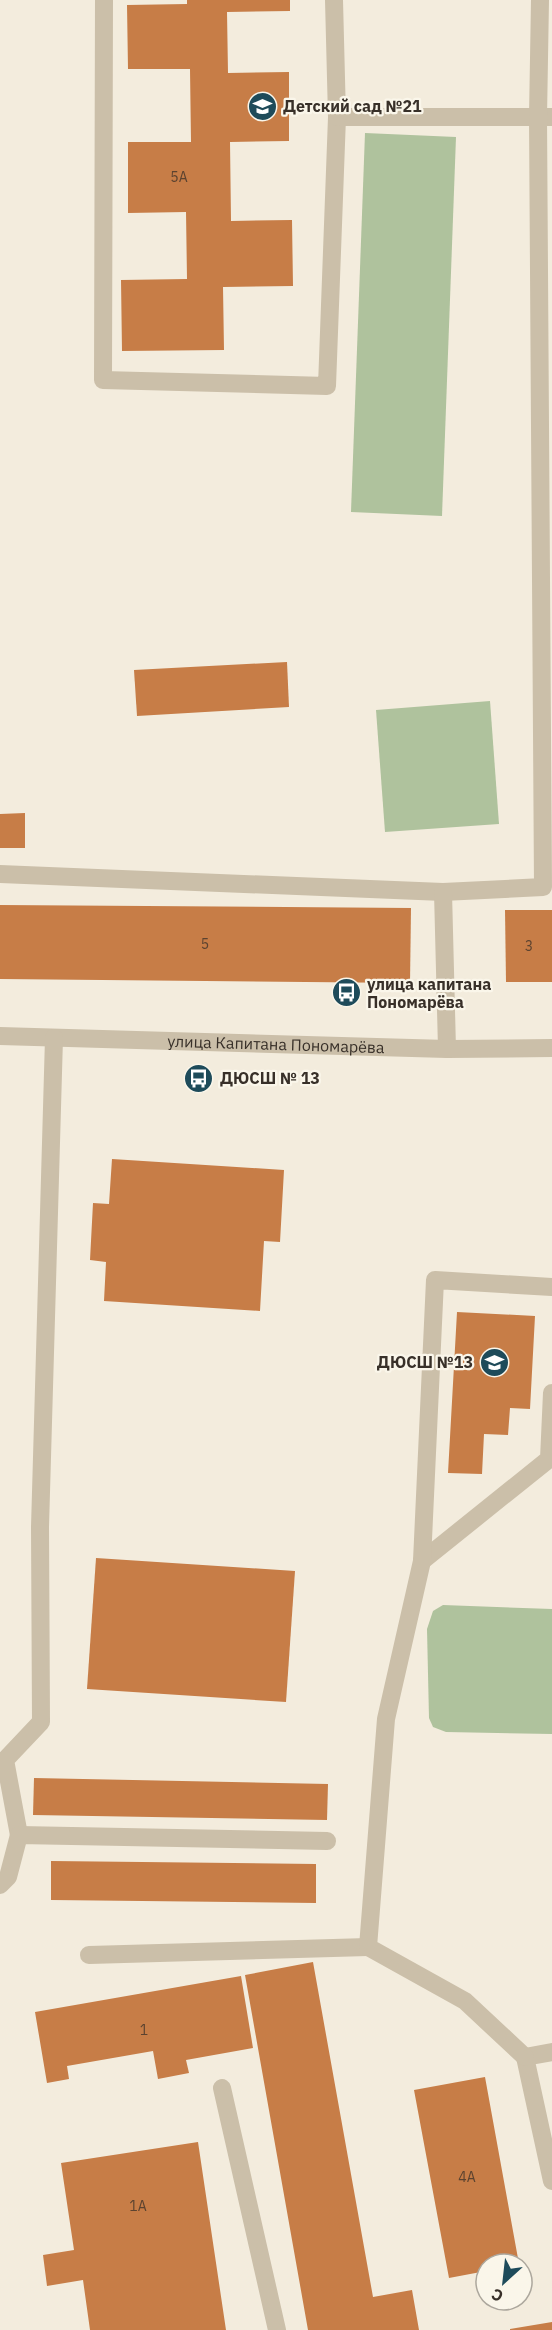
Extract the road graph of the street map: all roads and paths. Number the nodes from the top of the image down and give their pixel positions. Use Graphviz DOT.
graph roads {
  1 [pos="104,0"];
  2 [pos="334,0"];
  3 [pos="540,0"];
  4 [pos="337,117"];
  5 [pos="545,117"];
  6 [pos="0,874"];
  7 [pos="443,891"];
  8 [pos="0,1036"];
  9 [pos="54,1038"];
  10 [pos="447,1048"];
  11 [pos="552,1048"];
  12 [pos="552,1287"];
  13 [pos="552,1393"];
  14 [pos="422,1561"];
  15 [pos="19,1835"];
  16 [pos="327,1841"];
  17 [pos="0,1885"];
  18 [pos="368,1947"];
  19 [pos="89,1955"];
  20 [pos="552,2052"];
  21 [pos="525,2057"];
  22 [pos="222,2088"];
  23 [pos="552,2181"];
  24 [pos="277,2330"];
  1 -- 4 [label="street"];
  2 -- 4 [label="street"];
  3 -- 5 [label="street"];
  4 -- 5 [label="street"];
  5 -- 7 [label="street"];
  6 -- 7 [label="street"];
  7 -- 10 [label="street"];
  8 -- 9 [label="street, улица Капитана Пономарёва"];
  9 -- 10 [label="street, улица Капитана Пономарёва"];
  9 -- 15 [label="street"];
  10 -- 11 [label="street, улица Капитана Пономарёва"];
  12 -- 14 [label="street"];
  13 -- 14 [label="street"];
  14 -- 18 [label="street"];
  15 -- 16 [label="street"];
  15 -- 17 [label="street"];
  18 -- 19 [label="street"];
  18 -- 21 [label="street"];
  20 -- 21 [label="street"];
  21 -- 23 [label="street"];
  22 -- 24 [label="street"];
}
